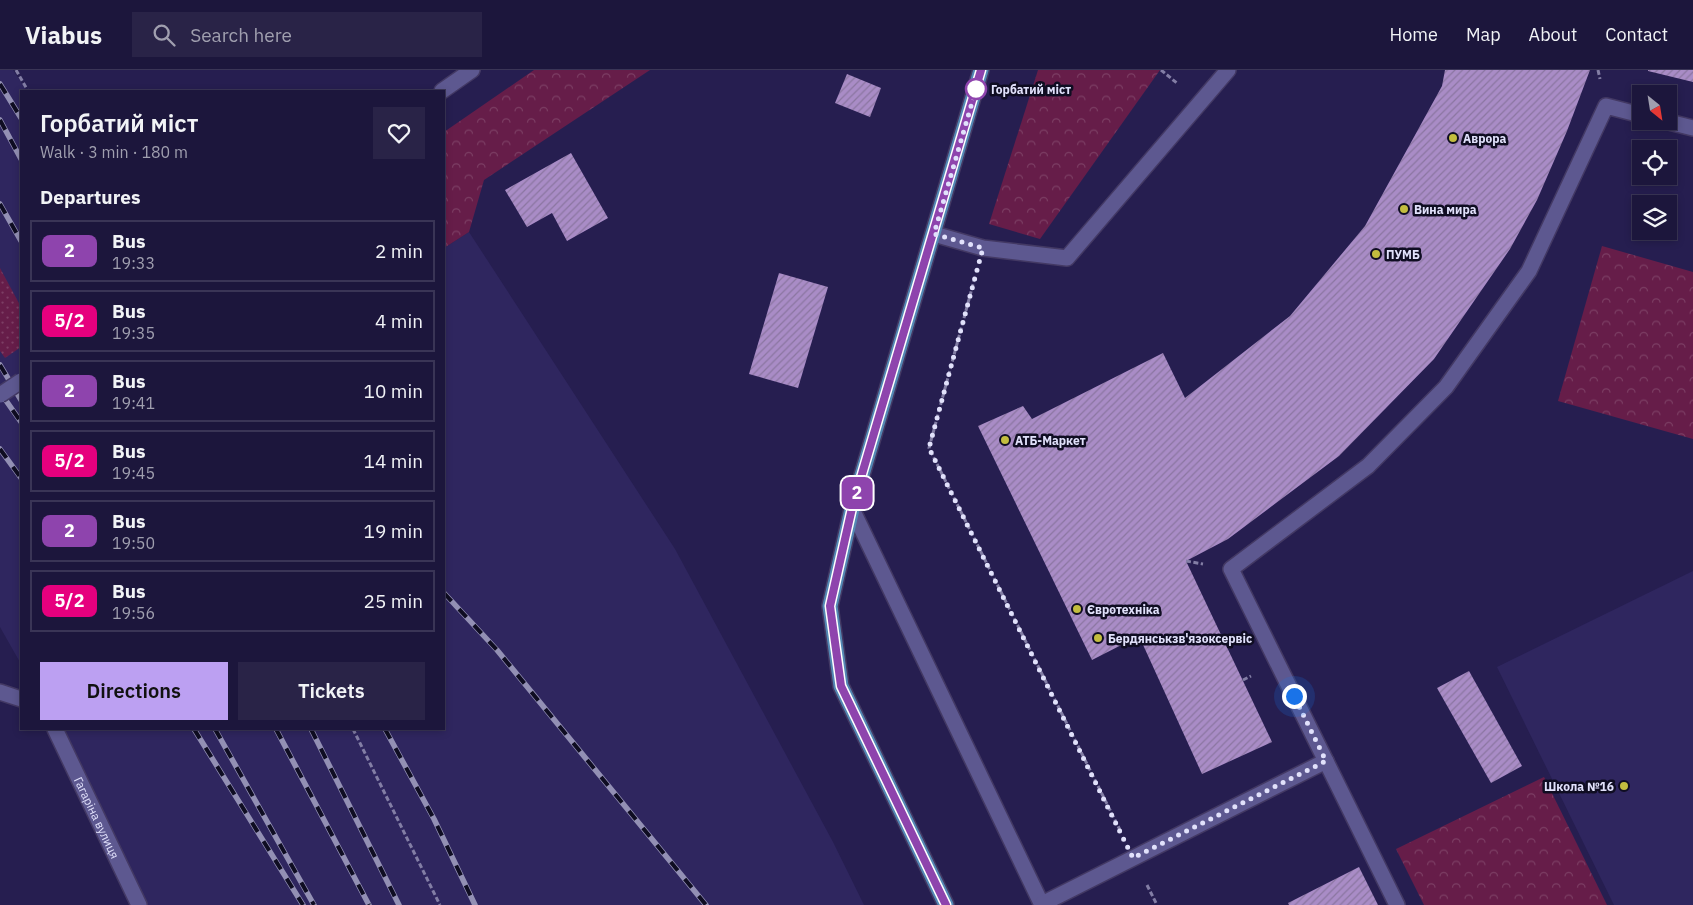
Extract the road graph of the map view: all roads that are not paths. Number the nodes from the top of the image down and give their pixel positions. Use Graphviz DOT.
graph roads {
  1 [pos="472,70"];
  2 [pos="981,70"];
  3 [pos="1228,70"];
  4 [pos="443,90"];
  5 [pos="1632,113"];
  6 [pos="1678,124"];
  7 [pos="1693,128"];
  8 [pos="934,234"];
  9 [pos="20,382"];
  10 [pos="0,396"];
  11 [pos="852,508"];
  12 [pos="0,692"];
  13 [pos="20,699"];
  14 [pos="55,730"];
  15 [pos="1326,761"];
  16 [pos="139,905"];
  17 [pos="946,905"];
  18 [pos="1042,905"];
  19 [pos="1397,905"];
  1 -- 4 [label="street"];
  2 -- 8 [label="main road"];
  3 -- 8 [label="street"];
  5 -- 15 [label="street"];
  6 -- 7 [label="street"];
  8 -- 11 [label="main road"];
  9 -- 10 [label="street, bridge"];
  11 -- 17 [label="main road"];
  11 -- 18 [label="street"];
  12 -- 13 [label="street"];
  14 -- 16 [label="street, Гагаріна вулиця"];
  15 -- 18 [label="street"];
  15 -- 19 [label="street"];
}
